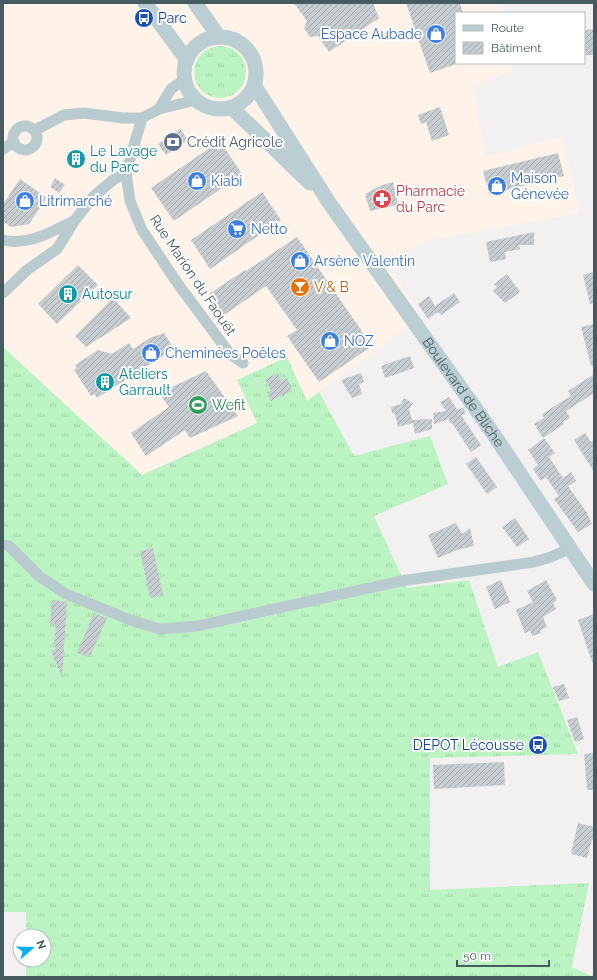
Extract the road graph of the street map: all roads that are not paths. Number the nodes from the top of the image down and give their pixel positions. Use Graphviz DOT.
graph roads {
  1 [pos="145,3"];
  2 [pos="195,3"];
  3 [pos="219,38"];
  4 [pos="187,60"];
  5 [pos="185,79"];
  6 [pos="254,85"];
  7 [pos="196,100"];
  8 [pos="231,107"];
  9 [pos="159,109"];
  10 [pos="142,118"];
  11 [pos="35,130"];
  12 [pos="14,142"];
  13 [pos="3,149"];
  14 [pos="126,173"];
  15 [pos="330,204"];
  16 [pos="75,220"];
  17 [pos="3,240"];
  18 [pos="3,293"];
  19 [pos="243,363"];
  20 [pos="3,545"];
  21 [pos="571,548"];
  22 [pos="594,584"];
  1 -- 4 [label="main road"];
  2 -- 3 [label="main road"];
  3 -- 4 [label="main road"];
  3 -- 6 [label="main road"];
  4 -- 5 [label="main road"];
  5 -- 7 [label="main road"];
  5 -- 9 [label="street"];
  6 -- 8 [label="main road"];
  6 -- 15 [label="main road, Boulevard de Bliche"];
  7 -- 8 [label="main road"];
  7 -- 9 [label="street"];
  8 -- 15 [label="main road, Boulevard de Bliche"];
  9 -- 10 [label="street"];
  10 -- 11 [label="street"];
  10 -- 14 [label="street, Rue Marion du Faouët"];
  11 -- 12 [label="street"];
  11 -- 12 [label="street"];
  12 -- 13 [label="street"];
  14 -- 16 [label="street"];
  14 -- 19 [label="street, Rue Marion du Faouët"];
  15 -- 21 [label="main road, Boulevard de Bliche"];
  16 -- 17 [label="street"];
  16 -- 18 [label="street"];
  20 -- 21 [label="street"];
  21 -- 22 [label="main road, Boulevard de Bliche"];
}
